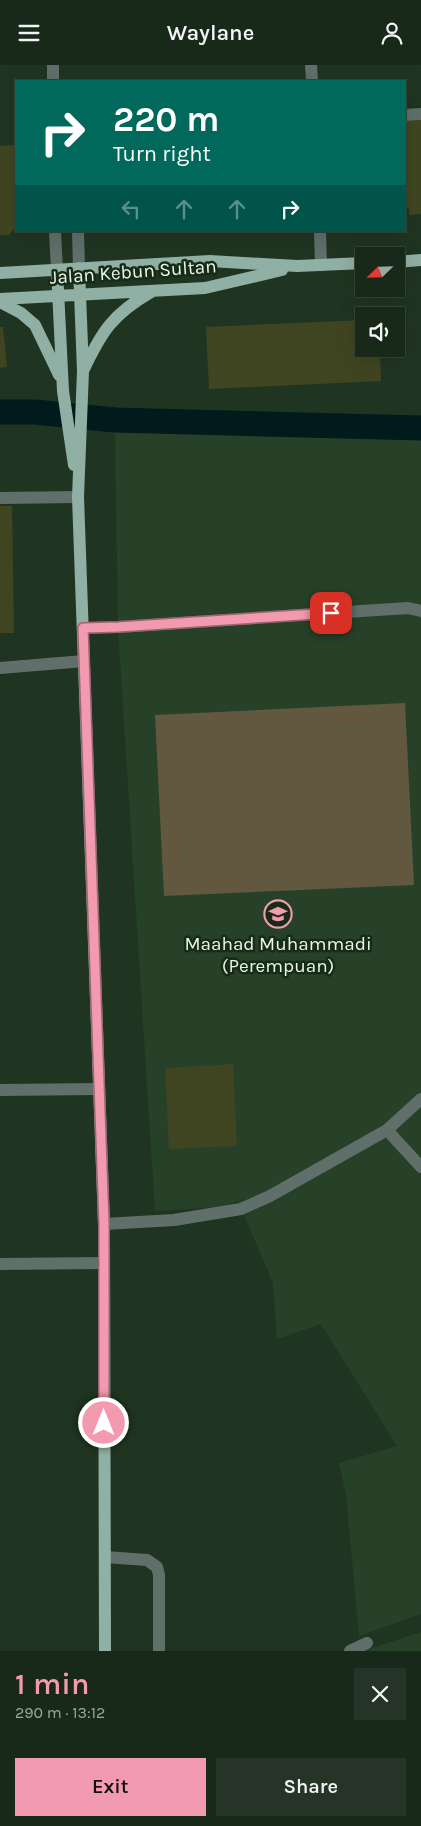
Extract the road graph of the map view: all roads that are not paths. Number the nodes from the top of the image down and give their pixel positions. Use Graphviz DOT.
graph roads {
  1 [pos="311,65"];
  2 [pos="312,80"];
  3 [pos="421,114"];
  4 [pos="406,115"];
  5 [pos="55,232"];
  6 [pos="78,232"];
  7 [pos="320,232"];
  8 [pos="421,261"];
  9 [pos="405,262"];
  10 [pos="355,263"];
  11 [pos="322,265"];
  12 [pos="297,266"];
  13 [pos="79,268"];
  14 [pos="56,270"];
  15 [pos="0,273"];
  16 [pos="154,291"];
  17 [pos="80,295"];
  18 [pos="58,296"];
  19 [pos="0,301"];
  20 [pos="83,371"];
  21 [pos="63,387"];
  22 [pos="76,450"];
  23 [pos="78,497"];
  24 [pos="0,498"];
  25 [pos="421,611"];
  26 [pos="83,628"];
  27 [pos="84,661"];
  28 [pos="0,668"];
  29 [pos="99,1089"];
  30 [pos="0,1090"];
  31 [pos="421,1099"];
  32 [pos="387,1130"];
  33 [pos="421,1167"];
  34 [pos="104,1224"];
  35 [pos="104,1263"];
  36 [pos="0,1264"];
  37 [pos="105,1557"];
  38 [pos="367,1643"];
  39 [pos="105,1651"];
  40 [pos="159,1651"];
  41 [pos="350,1651"];
  1 -- 2 [label="street"];
  3 -- 4 [label="street"];
  5 -- 14 [label="street"];
  6 -- 13 [label="street"];
  7 -- 11 [label="street"];
  8 -- 9 [label="main road"];
  10 -- 11 [label="main road, Jalan Kebun Sultan"];
  11 -- 12 [label="main road, Jalan Kebun Sultan"];
  12 -- 13 [label="main road, Jalan Kebun Sultan"];
  12 -- 16 [label="main road, Jalan Kebun Sultan"];
  13 -- 14 [label="main road, Jalan Kebun Sultan"];
  13 -- 17 [label="main road"];
  14 -- 15 [label="main road, Jalan Kebun Sultan"];
  14 -- 18 [label="main road"];
  16 -- 17 [label="main road, Jalan Kebun Sultan"];
  16 -- 20 [label="main road"];
  17 -- 18 [label="main road, Jalan Kebun Sultan"];
  17 -- 20 [label="main road"];
  18 -- 19 [label="main road, Jalan Kebun Sultan"];
  18 -- 21 [label="main road"];
  19 -- 21 [label="main road"];
  20 -- 22 [label="main road"];
  21 -- 22 [label="main road"];
  22 -- 23 [label="main road"];
  23 -- 24 [label="street"];
  23 -- 26 [label="main road"];
  25 -- 26 [label="street"];
  26 -- 27 [label="main road"];
  27 -- 28 [label="street"];
  27 -- 29 [label="main road"];
  29 -- 30 [label="street"];
  29 -- 34 [label="main road"];
  31 -- 32 [label="street"];
  32 -- 33 [label="street"];
  32 -- 34 [label="street"];
  34 -- 35 [label="main road"];
  35 -- 36 [label="street"];
  35 -- 37 [label="main road"];
  37 -- 39 [label="main road"];
  37 -- 40 [label="street"];
  38 -- 41 [label="street"];
}
